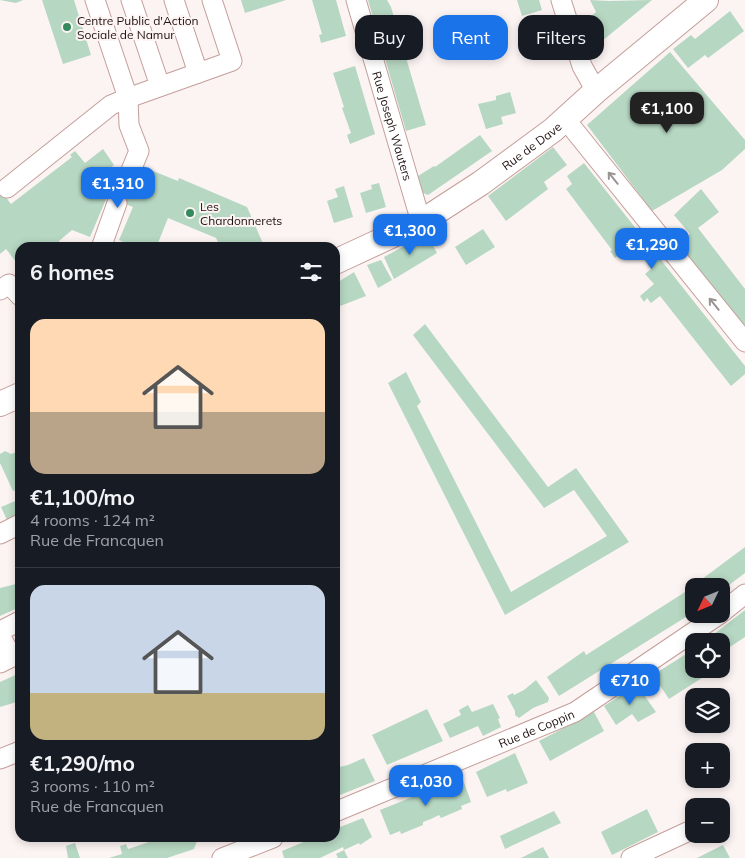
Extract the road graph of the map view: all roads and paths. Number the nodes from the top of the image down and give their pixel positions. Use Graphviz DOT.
graph roads {
  1 [pos="95,0"];
  2 [pos="131,0"];
  3 [pos="174,0"];
  4 [pos="212,0"];
  5 [pos="356,0"];
  6 [pos="560,0"];
  7 [pos="706,0"];
  8 [pos="198,73"];
  9 [pos="160,86"];
  10 [pos="596,91"];
  11 [pos="128,98"];
  12 [pos="566,120"];
  13 [pos="127,180"];
  14 [pos="7,188"];
  15 [pos="117,203"];
  16 [pos="421,222"];
  17 [pos="103,242"];
  18 [pos="340,260"];
  19 [pos="0,290"];
  20 [pos="15,290"];
  21 [pos="745,342"];
  22 [pos="15,397"];
  23 [pos="0,404"];
  24 [pos="15,526"];
  25 [pos="0,534"];
  26 [pos="745,594"];
  27 [pos="730,606"];
  28 [pos="706,623"];
  29 [pos="15,624"];
  30 [pos="0,631"];
  31 [pos="0,635"];
  32 [pos="0,663"];
  33 [pos="15,753"];
  34 [pos="0,759"];
  35 [pos="340,810"];
  36 [pos="685,833"];
  37 [pos="262,842"];
  38 [pos="232,852"];
  39 [pos="631,858"];
  1 -- 11 [label="street"];
  2 -- 9 [label="street"];
  3 -- 8 [label="street"];
  4 -- 8 [label="street"];
  5 -- 16 [label="street, Rue Joseph Wauters"];
  6 -- 10 [label="street"];
  7 -- 10 [label="main road, Rue de Dave"];
  8 -- 9 [label="street"];
  9 -- 11 [label="street"];
  10 -- 12 [label="main road, Rue de Dave"];
  11 -- 13 [label="street"];
  11 -- 14 [label="street"];
  12 -- 16 [label="main road, Rue de Dave"];
  21 -- 12 [label="street, one-way"];
  15 -- 17 [label="street"];
  16 -- 18 [label="main road, Rue de Dave"];
  19 -- 20 [label="street"];
  22 -- 23 [label="main road"];
  24 -- 25 [label="street"];
  26 -- 27 [label="street, Rue de Coppin"];
  28 -- 35 [label="street, Rue de Coppin"];
  29 -- 30 [label="street"];
  31 -- 32 [label="street"];
  33 -- 34 [label="street"];
  36 -- 39 [label="street"];
  37 -- 38 [label="street"];
}
